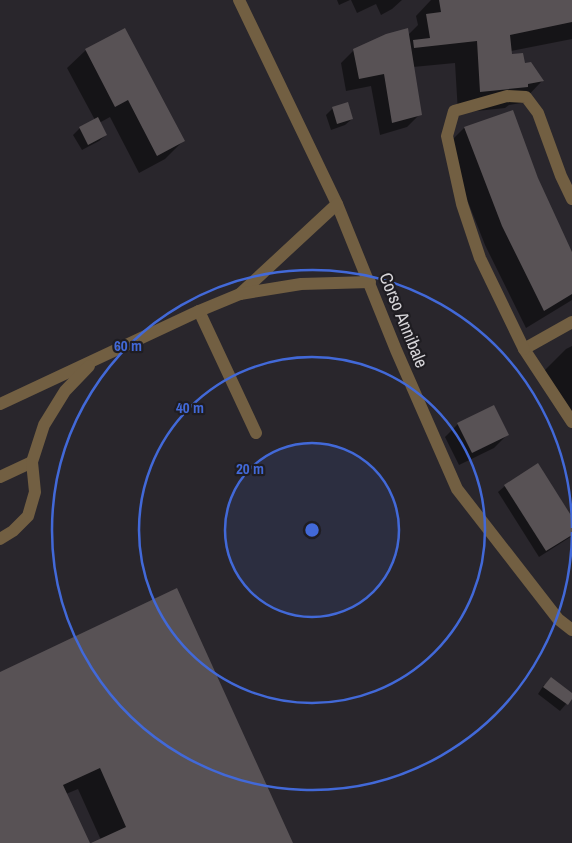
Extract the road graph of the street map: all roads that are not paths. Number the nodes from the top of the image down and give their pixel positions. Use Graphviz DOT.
graph roads {
  1 [pos="239,0"];
  2 [pos="572,199"];
  3 [pos="338,204"];
  4 [pos="370,282"];
  5 [pos="240,294"];
  6 [pos="198,311"];
  7 [pos="572,322"];
  8 [pos="524,349"];
  9 [pos="93,361"];
  10 [pos="0,404"];
  11 [pos="572,422"];
  12 [pos="256,433"];
  13 [pos="32,462"];
  14 [pos="0,477"];
  15 [pos="0,539"];
  16 [pos="572,630"];
  1 -- 3 [label="street, Corso Annibale"];
  2 -- 8 [label="street"];
  3 -- 4 [label="street, Corso Annibale"];
  3 -- 5 [label="street"];
  4 -- 5 [label="street"];
  4 -- 16 [label="street, Corso Annibale"];
  5 -- 6 [label="street"];
  6 -- 9 [label="street"];
  6 -- 12 [label="street"];
  7 -- 8 [label="street"];
  8 -- 11 [label="street"];
  9 -- 10 [label="street"];
  9 -- 13 [label="street"];
  13 -- 14 [label="street"];
  13 -- 15 [label="street"];
}
